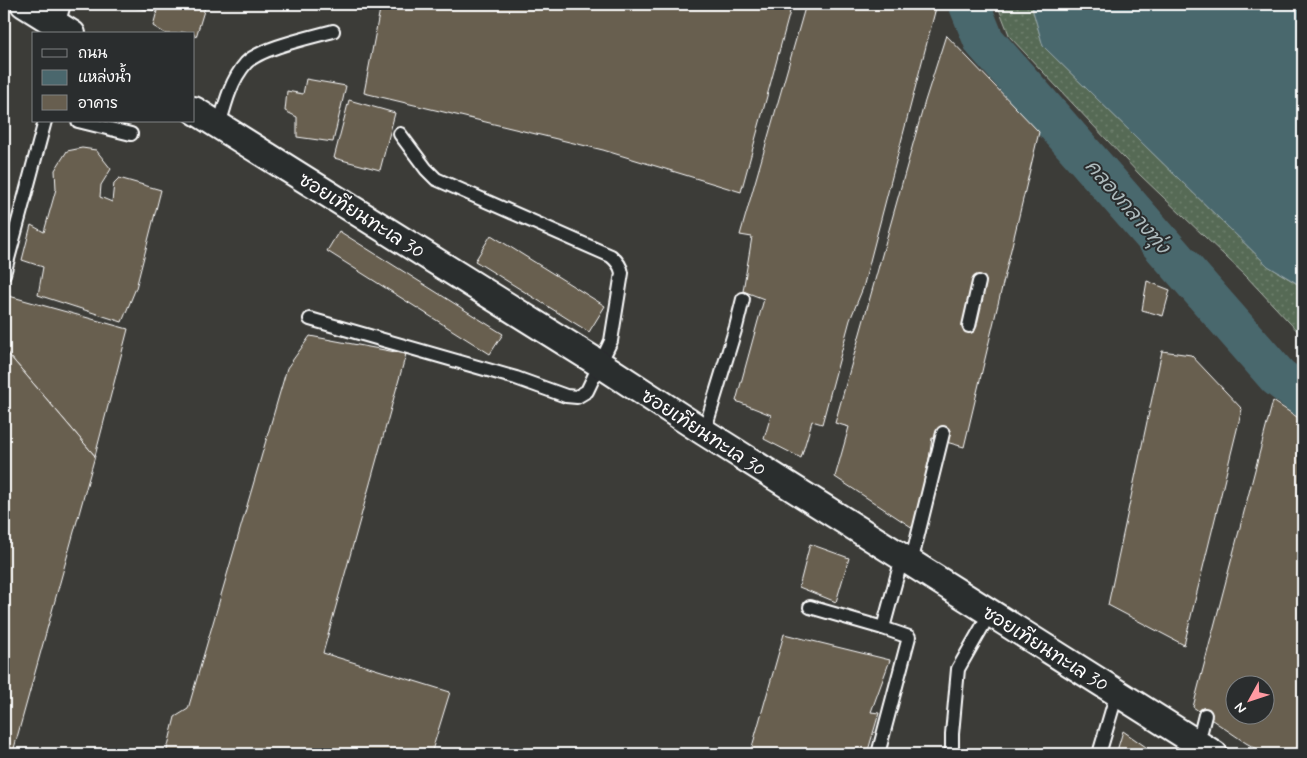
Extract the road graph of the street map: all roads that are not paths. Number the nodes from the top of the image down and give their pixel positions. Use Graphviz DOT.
graph roads {
  1 [pos="24,4"];
  2 [pos="66,26"];
  3 [pos="333,31"];
  4 [pos="195,111"];
  5 [pos="45,122"];
  6 [pos="82,122"];
  7 [pos="219,126"];
  8 [pos="131,134"];
  9 [pos="400,134"];
  10 [pos="4,274"];
  11 [pos="979,282"];
  12 [pos="743,299"];
  13 [pos="310,318"];
  14 [pos="969,326"];
  15 [pos="600,364"];
  16 [pos="704,432"];
  17 [pos="943,433"];
  18 [pos="907,560"];
  19 [pos="810,607"];
  20 [pos="990,613"];
  21 [pos="883,628"];
  22 [pos="1117,693"];
  23 [pos="1205,715"];
  24 [pos="1203,751"];
  25 [pos="878,754"];
  26 [pos="952,754"];
  27 [pos="1099,754"];
  1 -- 2 [label="street"];
  3 -- 7 [label="lane"];
  4 -- 7 [label="street, ซอยเทียนทะเล 30"];
  5 -- 10 [label="lane"];
  6 -- 8 [label="lane"];
  7 -- 15 [label="street, ซอยเทียนทะเล 30"];
  9 -- 15 [label="lane"];
  11 -- 14 [label="lane"];
  12 -- 16 [label="lane"];
  13 -- 15 [label="lane"];
  15 -- 16 [label="street, ซอยเทียนทะเล 30"];
  16 -- 18 [label="street, ซอยเทียนทะเล 30"];
  17 -- 18 [label="lane"];
  18 -- 20 [label="street, ซอยเทียนทะเล 30"];
  18 -- 21 [label="lane"];
  19 -- 21 [label="lane"];
  20 -- 22 [label="street, ซอยเทียนทะเล 30"];
  20 -- 26 [label="lane"];
  21 -- 25 [label="lane"];
  22 -- 24 [label="street, ซอยเทียนทะเล 30"];
  22 -- 27 [label="lane"];
  23 -- 24 [label="lane"];
}
